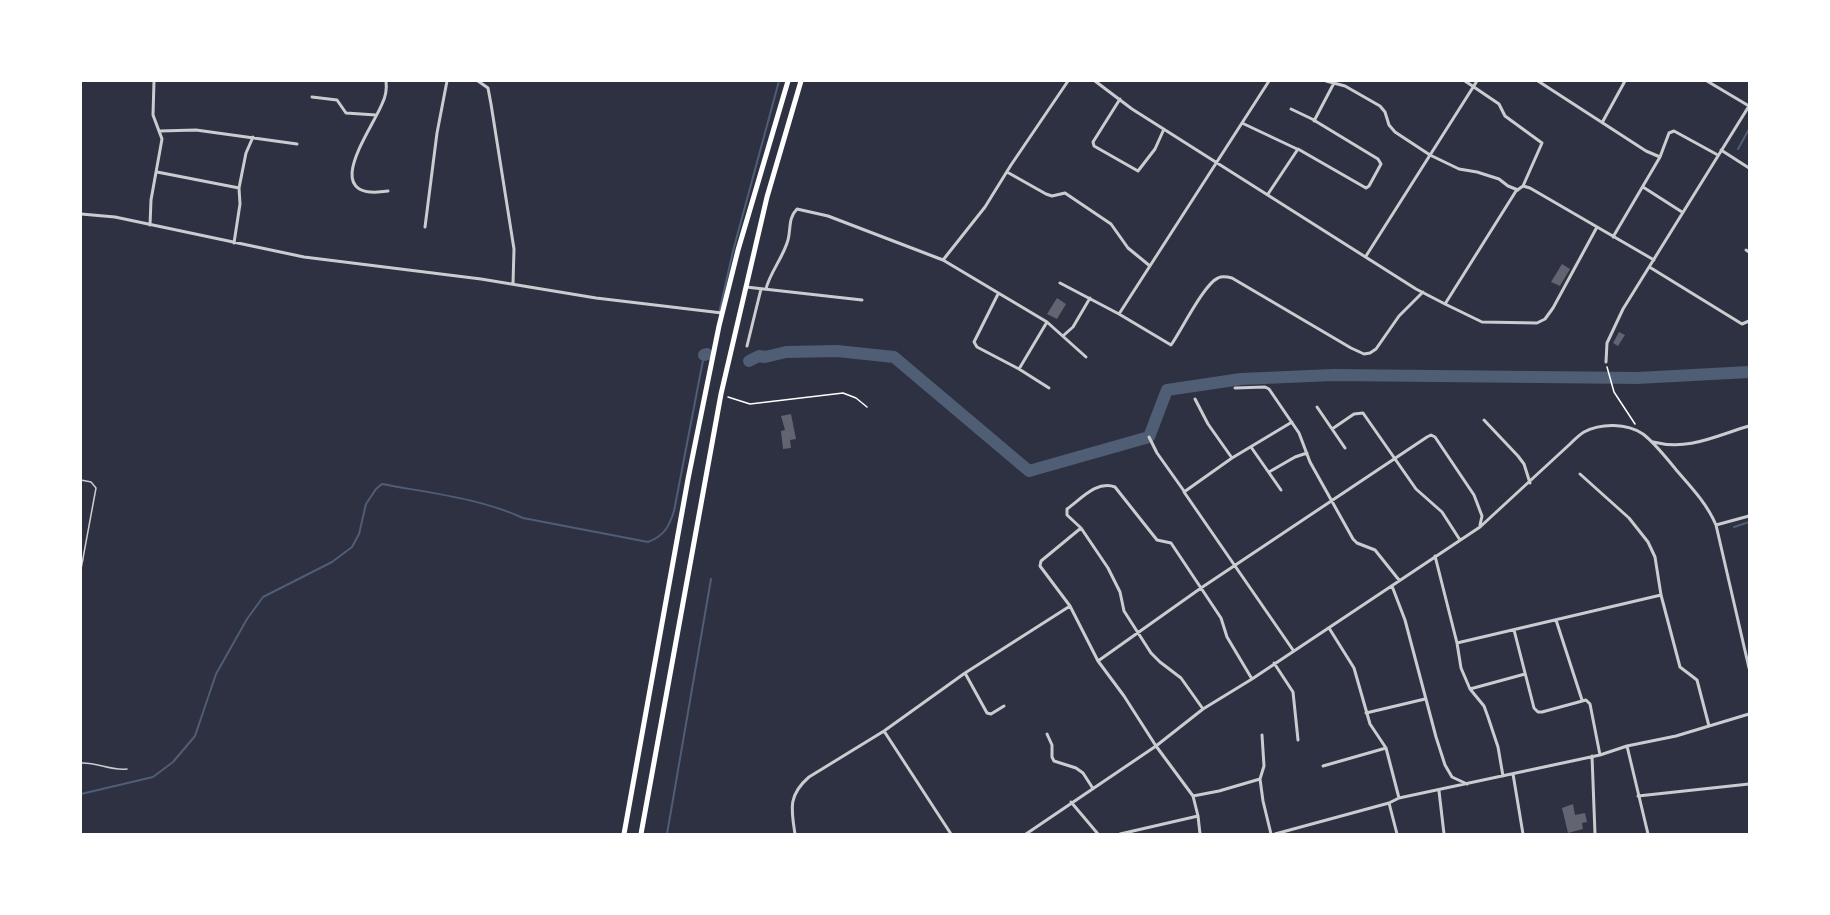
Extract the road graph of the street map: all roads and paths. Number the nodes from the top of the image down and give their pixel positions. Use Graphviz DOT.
graph roads {
  1 [pos="154,81"];
  2 [pos="386,81"];
  3 [pos="447,81"];
  4 [pos="478,81"];
  5 [pos="788,81"];
  6 [pos="801,81"];
  7 [pos="1068,81"];
  8 [pos="1095,81"];
  9 [pos="1269,81"];
  10 [pos="1326,81"];
  11 [pos="1465,81"];
  12 [pos="1477,81"];
  13 [pos="1538,81"];
  14 [pos="1625,81"];
  15 [pos="1707,81"];
  16 [pos="1334,83"];
  17 [pos="1474,86"];
  18 [pos="312,97"];
  19 [pos="1120,99"];
  20 [pos="1749,106"];
  21 [pos="1291,109"];
  22 [pos="377,115"];
  23 [pos="1314,121"];
  24 [pos="1603,121"];
  25 [pos="1242,123"];
  26 [pos="1164,129"];
  27 [pos="160,131"];
  28 [pos="253,137"];
  29 [pos="297,144"];
  30 [pos="1298,149"];
  31 [pos="1721,150"];
  32 [pos="1430,154"];
  33 [pos="1716,156"];
  34 [pos="1660,157"];
  35 [pos="1216,161"];
  36 [pos="1749,168"];
  37 [pos="1007,171"];
  38 [pos="156,172"];
  39 [pos="1523,186"];
  40 [pos="1643,187"];
  41 [pos="239,188"];
  42 [pos="1518,190"];
  43 [pos="388,191"];
  44 [pos="1268,194"];
  45 [pos="1682,213"];
  46 [pos="81,214"];
  47 [pos="150,225"];
  48 [pos="425,227"];
  49 [pos="1598,227"];
  50 [pos="1613,237"];
  51 [pos="234,243"];
  52 [pos="1366,256"];
  53 [pos="943,260"];
  54 [pos="1654,260"];
  55 [pos="1150,266"];
  56 [pos="1650,268"];
  57 [pos="1060,283"];
  58 [pos="513,284"];
  59 [pos="746,287"];
  60 [pos="760,289"];
  61 [pos="766,289"];
  62 [pos="1422,292"];
  63 [pos="998,294"];
  64 [pos="1090,298"];
  65 [pos="862,300"];
  66 [pos="1445,304"];
  67 [pos="722,313"];
  68 [pos="1119,314"];
  69 [pos="1749,321"];
  70 [pos="1047,322"];
  71 [pos="1063,336"];
  72 [pos="747,346"];
  73 [pos="1086,357"];
  74 [pos="1606,362"];
  75 [pos="1019,369"];
  76 [pos="1049,388"];
  77 [pos="1235,388"];
  78 [pos="721,394"];
  79 [pos="1195,399"];
  80 [pos="1317,406"];
  81 [pos="867,407"];
  82 [pos="1484,420"];
  83 [pos="1292,422"];
  84 [pos="1749,426"];
  85 [pos="1332,429"];
  86 [pos="1640,432"];
  87 [pos="1149,437"];
  88 [pos="1652,442"];
  89 [pos="1251,447"];
  90 [pos="1345,448"];
  91 [pos="1307,453"];
  92 [pos="1232,458"];
  93 [pos="1395,458"];
  94 [pos="1269,472"];
  95 [pos="1580,474"];
  96 [pos="81,480"];
  97 [pos="1530,483"];
  98 [pos="1281,490"];
  99 [pos="1184,492"];
  100 [pos="1331,501"];
  101 [pos="1749,516"];
  102 [pos="1716,525"];
  103 [pos="1480,527"];
  104 [pos="1081,528"];
  105 [pos="1460,540"];
  106 [pos="1434,556"];
  107 [pos="82,560"];
  108 [pos="1233,566"];
  109 [pos="81,569"];
  110 [pos="1399,580"];
  111 [pos="1391,585"];
  112 [pos="1201,588"];
  113 [pos="1661,595"];
  114 [pos="1070,606"];
  115 [pos="1556,620"];
  116 [pos="1329,628"];
  117 [pos="1514,630"];
  118 [pos="1137,632"];
  119 [pos="1457,643"];
  120 [pos="1293,650"];
  121 [pos="1098,661"];
  122 [pos="1274,663"];
  123 [pos="1749,668"];
  124 [pos="965,673"];
  125 [pos="1525,674"];
  126 [pos="1252,679"];
  127 [pos="1470,689"];
  128 [pos="1425,699"];
  129 [pos="1582,700"];
  130 [pos="1004,706"];
  131 [pos="1203,709"];
  132 [pos="1366,713"];
  133 [pos="1749,714"];
  134 [pos="1709,726"];
  135 [pos="884,731"];
  136 [pos="1047,734"];
  137 [pos="1262,735"];
  138 [pos="1298,740"];
  139 [pos="1156,746"];
  140 [pos="1627,746"];
  141 [pos="1386,748"];
  142 [pos="1599,755"];
  143 [pos="1592,756"];
  144 [pos="81,763"];
  145 [pos="1323,766"];
  146 [pos="127,769"];
  147 [pos="1514,774"];
  148 [pos="1503,776"];
  149 [pos="1260,779"];
  150 [pos="1469,784"];
  151 [pos="1749,784"];
  152 [pos="1092,787"];
  153 [pos="1438,790"];
  154 [pos="1193,795"];
  155 [pos="1638,796"];
  156 [pos="1399,798"];
  157 [pos="1071,802"];
  158 [pos="1389,803"];
  159 [pos="1198,816"];
  160 [pos="624,834"];
  161 [pos="641,834"];
  162 [pos="795,834"];
  163 [pos="951,834"];
  164 [pos="1026,834"];
  165 [pos="1098,834"];
  166 [pos="1120,834"];
  167 [pos="1200,834"];
  168 [pos="1273,834"];
  169 [pos="1397,834"];
  170 [pos="1444,834"];
  171 [pos="1523,834"];
  172 [pos="1595,834"];
  173 [pos="1648,834"];
  1 -- 27 [label="street"];
  2 -- 22 [label="street"];
  3 -- 48 [label="street"];
  4 -- 58 [label="street"];
  5 -- 67 [label="highway"];
  6 -- 59 [label="highway"];
  7 -- 37 [label="street"];
  8 -- 19 [label="street"];
  9 -- 25 [label="street"];
  10 -- 16 [label="street"];
  11 -- 17 [label="street"];
  12 -- 17 [label="street"];
  13 -- 24 [label="street"];
  14 -- 24 [label="street"];
  15 -- 20 [label="street"];
  16 -- 23 [label="street"];
  16 -- 32 [label="street"];
  17 -- 32 [label="street"];
  17 -- 39 [label="street"];
  18 -- 22 [label="street"];
  19 -- 26 [label="street"];
  19 -- 26 [label="street"];
  20 -- 31 [label="street"];
  21 -- 23 [label="street"];
  22 -- 43 [label="street"];
  23 -- 30 [label="street"];
  24 -- 34 [label="street"];
  25 -- 30 [label="street"];
  25 -- 35 [label="street"];
  26 -- 35 [label="street"];
  27 -- 28 [label="street"];
  27 -- 38 [label="street"];
  28 -- 29 [label="street"];
  28 -- 41 [label="street"];
  30 -- 44 [label="street"];
  31 -- 33 [label="street"];
  31 -- 36 [label="street"];
  32 -- 42 [label="street"];
  32 -- 52 [label="street"];
  33 -- 34 [label="street"];
  33 -- 45 [label="street"];
  34 -- 40 [label="street"];
  35 -- 44 [label="street"];
  35 -- 55 [label="street"];
  37 -- 53 [label="street"];
  37 -- 55 [label="street"];
  38 -- 41 [label="street"];
  38 -- 47 [label="street"];
  39 -- 42 [label="street"];
  39 -- 49 [label="street"];
  40 -- 45 [label="street"];
  40 -- 50 [label="street"];
  41 -- 51 [label="street"];
  42 -- 66 [label="street"];
  44 -- 52 [label="street"];
  45 -- 54 [label="street"];
  46 -- 47 [label="street"];
  47 -- 51 [label="street"];
  49 -- 50 [label="street"];
  49 -- 66 [label="street"];
  50 -- 54 [label="street"];
  51 -- 58 [label="street"];
  52 -- 62 [label="street"];
  53 -- 61 [label="street"];
  53 -- 63 [label="street"];
  54 -- 56 [label="street"];
  55 -- 68 [label="street"];
  56 -- 69 [label="street"];
  56 -- 74 [label="street"];
  57 -- 64 [label="street"];
  58 -- 67 [label="street"];
  59 -- 60 [label="street"];
  59 -- 78 [label="highway"];
  60 -- 61 [label="street"];
  60 -- 72 [label="street"];
  61 -- 65 [label="street"];
  62 -- 66 [label="street"];
  62 -- 68 [label="street"];
  63 -- 70 [label="street"];
  63 -- 75 [label="street"];
  64 -- 68 [label="street"];
  64 -- 71 [label="street"];
  67 -- 160 [label="highway"];
  70 -- 71 [label="street"];
  70 -- 75 [label="street"];
  71 -- 73 [label="street"];
  74 -- 86 [label="path"];
  75 -- 76 [label="street"];
  77 -- 83 [label="street"];
  78 -- 81 [label="path"];
  78 -- 161 [label="highway"];
  79 -- 92 [label="street"];
  80 -- 85 [label="street"];
  82 -- 97 [label="street"];
  83 -- 89 [label="street"];
  83 -- 91 [label="street"];
  84 -- 88 [label="street"];
  85 -- 90 [label="street"];
  85 -- 93 [label="street"];
  86 -- 88 [label="street"];
  86 -- 97 [label="street"];
  87 -- 99 [label="street"];
  88 -- 102 [label="street"];
  89 -- 92 [label="street"];
  89 -- 94 [label="street"];
  91 -- 94 [label="street"];
  91 -- 100 [label="street"];
  92 -- 99 [label="street"];
  93 -- 100 [label="street"];
  93 -- 103 [label="street"];
  93 -- 105 [label="street"];
  94 -- 98 [label="street"];
  95 -- 113 [label="street"];
  96 -- 107 [label="lane"];
  97 -- 103 [label="street"];
  99 -- 108 [label="street"];
  100 -- 108 [label="street"];
  100 -- 110 [label="street"];
  101 -- 102 [label="street"];
  102 -- 123 [label="street"];
  103 -- 105 [label="street"];
  104 -- 112 [label="street"];
  104 -- 114 [label="street"];
  104 -- 118 [label="street"];
  105 -- 106 [label="street"];
  106 -- 110 [label="street"];
  106 -- 119 [label="street"];
  107 -- 109 [label="lane"];
  108 -- 112 [label="street"];
  108 -- 120 [label="street"];
  110 -- 111 [label="street"];
  111 -- 116 [label="street"];
  111 -- 128 [label="street"];
  112 -- 118 [label="street"];
  112 -- 126 [label="street"];
  113 -- 115 [label="street"];
  113 -- 134 [label="street"];
  114 -- 121 [label="street"];
  114 -- 124 [label="street"];
  115 -- 117 [label="street"];
  115 -- 129 [label="street"];
  116 -- 120 [label="street"];
  116 -- 132 [label="street"];
  117 -- 119 [label="street"];
  117 -- 125 [label="street"];
  118 -- 121 [label="street"];
  118 -- 131 [label="street"];
  119 -- 127 [label="street"];
  120 -- 122 [label="street"];
  121 -- 139 [label="street"];
  122 -- 126 [label="street"];
  122 -- 138 [label="street"];
  124 -- 130 [label="street"];
  124 -- 135 [label="street"];
  125 -- 127 [label="street"];
  125 -- 129 [label="street"];
  126 -- 131 [label="street"];
  127 -- 148 [label="street"];
  128 -- 132 [label="street"];
  128 -- 150 [label="street"];
  129 -- 142 [label="street"];
  131 -- 139 [label="street"];
  132 -- 141 [label="street"];
  133 -- 134 [label="street"];
  134 -- 140 [label="street"];
  135 -- 162 [label="street"];
  135 -- 163 [label="street"];
  136 -- 152 [label="street"];
  137 -- 149 [label="street"];
  139 -- 152 [label="street"];
  139 -- 154 [label="street"];
  140 -- 142 [label="street"];
  140 -- 155 [label="street"];
  141 -- 145 [label="street"];
  141 -- 156 [label="street"];
  142 -- 143 [label="street"];
  143 -- 147 [label="street"];
  143 -- 172 [label="street"];
  144 -- 146 [label="lane"];
  147 -- 148 [label="street"];
  147 -- 171 [label="street"];
  148 -- 150 [label="street"];
  149 -- 154 [label="street"];
  149 -- 168 [label="street"];
  150 -- 153 [label="street"];
  151 -- 155 [label="street"];
  152 -- 157 [label="street"];
  153 -- 156 [label="street"];
  153 -- 170 [label="street"];
  154 -- 159 [label="street"];
  155 -- 173 [label="street"];
  156 -- 158 [label="street"];
  157 -- 164 [label="street"];
  157 -- 165 [label="street"];
  158 -- 168 [label="street"];
  158 -- 169 [label="street"];
  159 -- 166 [label="street"];
  159 -- 167 [label="street"];
}
